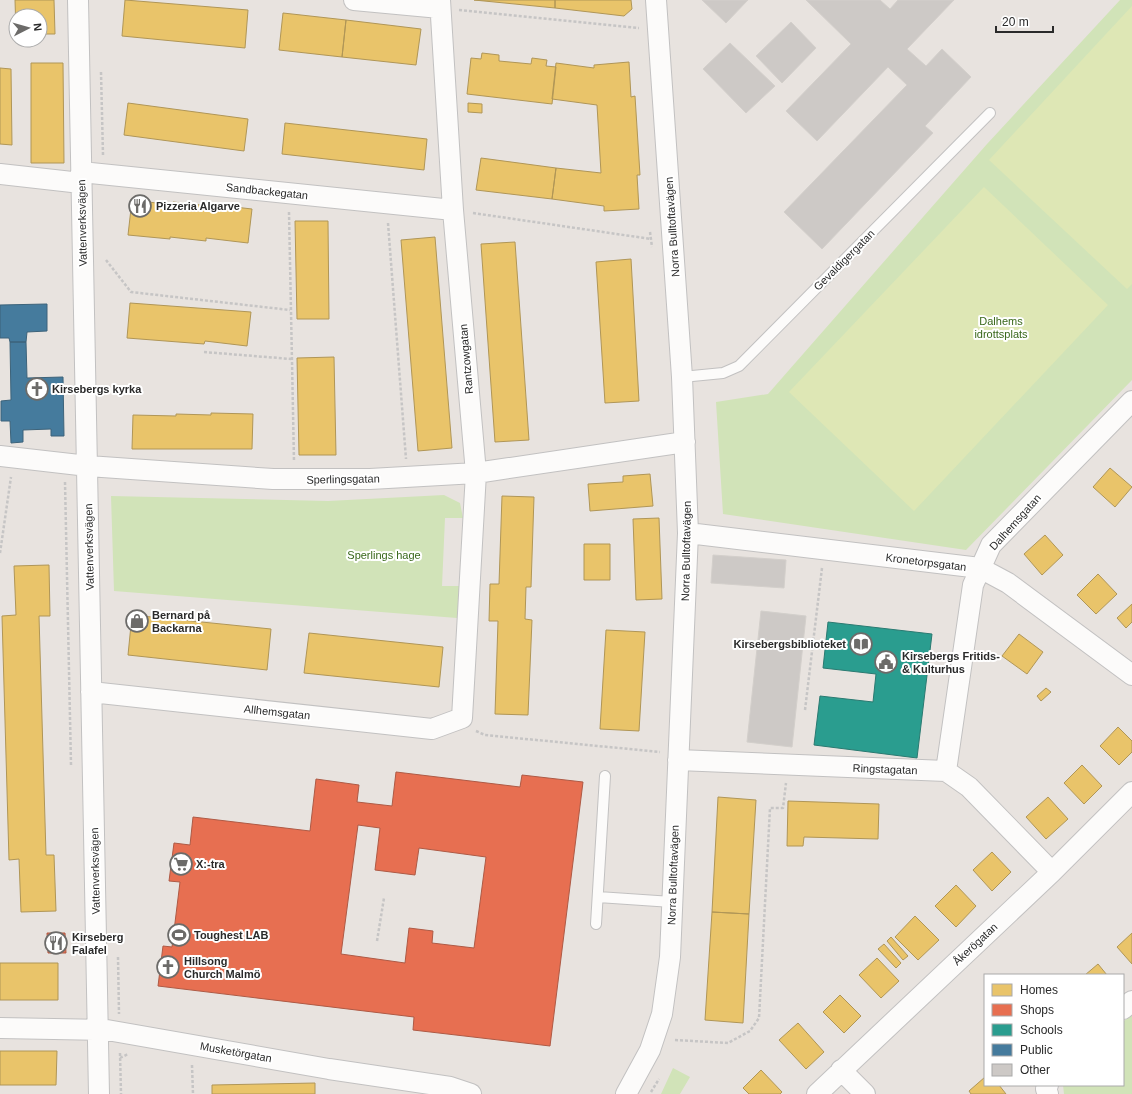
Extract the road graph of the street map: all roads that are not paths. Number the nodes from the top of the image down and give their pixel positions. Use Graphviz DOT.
graph roads {
  1 [pos="78,0"];
  2 [pos="354,0"];
  3 [pos="656,0"];
  4 [pos="445,6"];
  5 [pos="990,113"];
  6 [pos="0,174"];
  7 [pos="81,177"];
  8 [pos="461,211"];
  9 [pos="682,377"];
  10 [pos="1132,400"];
  11 [pos="685,442"];
  12 [pos="0,456"];
  13 [pos="88,466"];
  14 [pos="476,473"];
  15 [pos="688,534"];
  16 [pos="980,568"];
  17 [pos="1132,675"];
  18 [pos="91,692"];
  19 [pos="469,725"];
  20 [pos="671,767"];
  21 [pos="946,771"];
  22 [pos="605,776"];
  23 [pos="1132,792"];
  24 [pos="1052,872"];
  25 [pos="598,897"];
  26 [pos="672,902"];
  27 [pos="596,924"];
  28 [pos="1132,1001"];
  29 [pos="1124,1008"];
  30 [pos="0,1028"];
  31 [pos="98,1029"];
  32 [pos="842,1070"];
  33 [pos="99,1094"];
  34 [pos="471,1094"];
  35 [pos="626,1094"];
  36 [pos="817,1094"];
  37 [pos="865,1094"];
  1 -- 7 [label="street, Vattenverksvägen"];
  2 -- 4 [label="street"];
  3 -- 9 [label="street, Norra Bulltoftavägen"];
  4 -- 8 [label="street, Rantzowgatan"];
  5 -- 9 [label="lane, Gevaldigergatan"];
  6 -- 7 [label="street, Sandbackegatan"];
  7 -- 8 [label="street, Sandbackegatan"];
  7 -- 13 [label="street, Vattenverksvägen"];
  8 -- 14 [label="street, Rantzowgatan"];
  9 -- 11 [label="street, Norra Bulltoftavägen"];
  10 -- 16 [label="street, Dalhemsgatan"];
  11 -- 14 [label="street, Sperlingsgatan"];
  11 -- 15 [label="street, Norra Bulltoftavägen"];
  12 -- 13 [label="street, Sperlingsgatan"];
  13 -- 14 [label="street, Sperlingsgatan"];
  13 -- 18 [label="street, Vattenverksvägen"];
  14 -- 19 [label="street, Rantzowgatan"];
  15 -- 16 [label="street, Kronetorpsgatan"];
  15 -- 20 [label="street, Norra Bulltoftavägen"];
  16 -- 17 [label="street, Kronetorpsgatan"];
  16 -- 21 [label="street, Dalhemsgatan"];
  18 -- 19 [label="street, Allhemsgatan"];
  18 -- 31 [label="street, Vattenverksvägen"];
  20 -- 21 [label="street, Ringstagatan"];
  20 -- 26 [label="street, Norra Bulltoftavägen"];
  21 -- 24 [label="street"];
  22 -- 25 [label="lane"];
  23 -- 24 [label="street, Åkerögatan"];
  24 -- 32 [label="street, Åkerögatan"];
  25 -- 26 [label="lane"];
  25 -- 27 [label="lane"];
  26 -- 35 [label="street, Norra Bulltoftavägen"];
  28 -- 29 [label="street"];
  30 -- 31 [label="street, Musketörgatan"];
  31 -- 33 [label="street, Vattenverksvägen"];
  31 -- 34 [label="street, Musketörgatan"];
  32 -- 36 [label="street, Åkerögatan"];
  32 -- 37 [label="street"];
}
